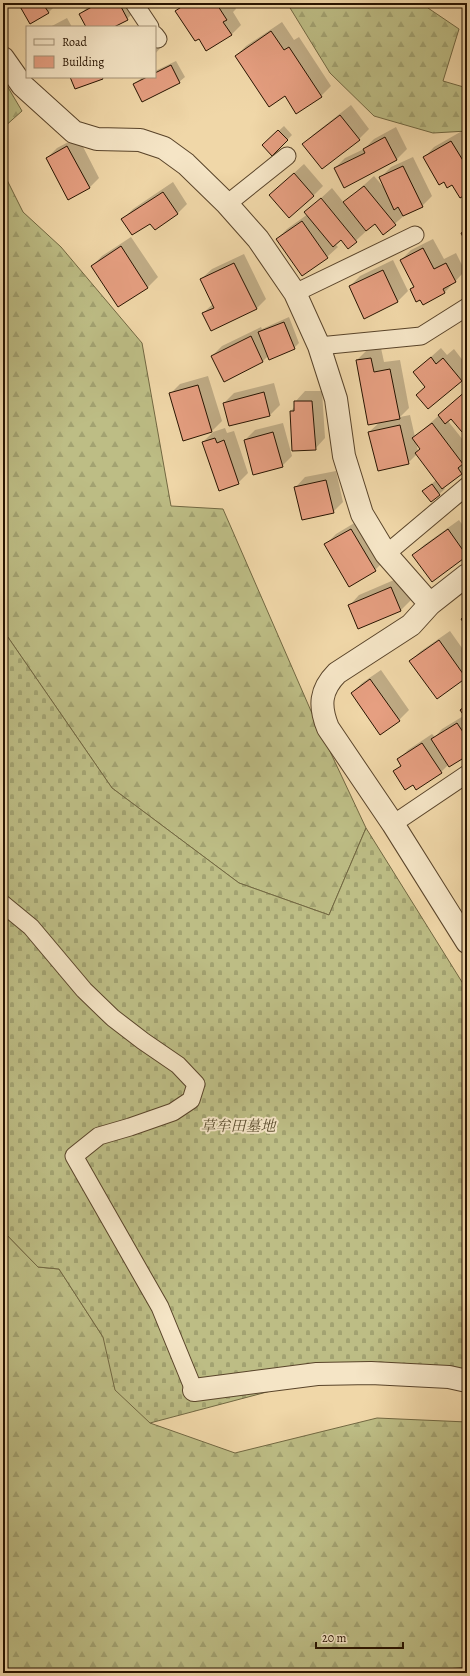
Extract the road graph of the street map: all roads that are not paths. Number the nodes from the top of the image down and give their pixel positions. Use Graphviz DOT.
graph roads {
  1 [pos="134,3"];
  2 [pos="149,26"];
  3 [pos="3,58"];
  4 [pos="287,156"];
  5 [pos="227,204"];
  6 [pos="415,235"];
  7 [pos="294,293"];
  8 [pos="467,307"];
  9 [pos="319,346"];
  10 [pos="467,486"];
  11 [pos="386,554"];
  12 [pos="467,575"];
  13 [pos="430,604"];
  14 [pos="467,774"];
  15 [pos="393,824"];
  16 [pos="3,904"];
  17 [pos="466,936"];
  18 [pos="467,1381"];
  19 [pos="194,1390"];
  1 -- 2 [label="lane"];
  3 -- 5 [label="street"];
  4 -- 5 [label="lane"];
  5 -- 7 [label="street"];
  6 -- 7 [label="lane"];
  7 -- 9 [label="street"];
  8 -- 9 [label="lane"];
  9 -- 11 [label="street"];
  10 -- 11 [label="lane"];
  11 -- 13 [label="street"];
  12 -- 13 [label="street"];
  13 -- 15 [label="street"];
  14 -- 15 [label="lane"];
  15 -- 17 [label="street"];
  16 -- 19 [label="lane"];
  18 -- 19 [label="street"];
}
